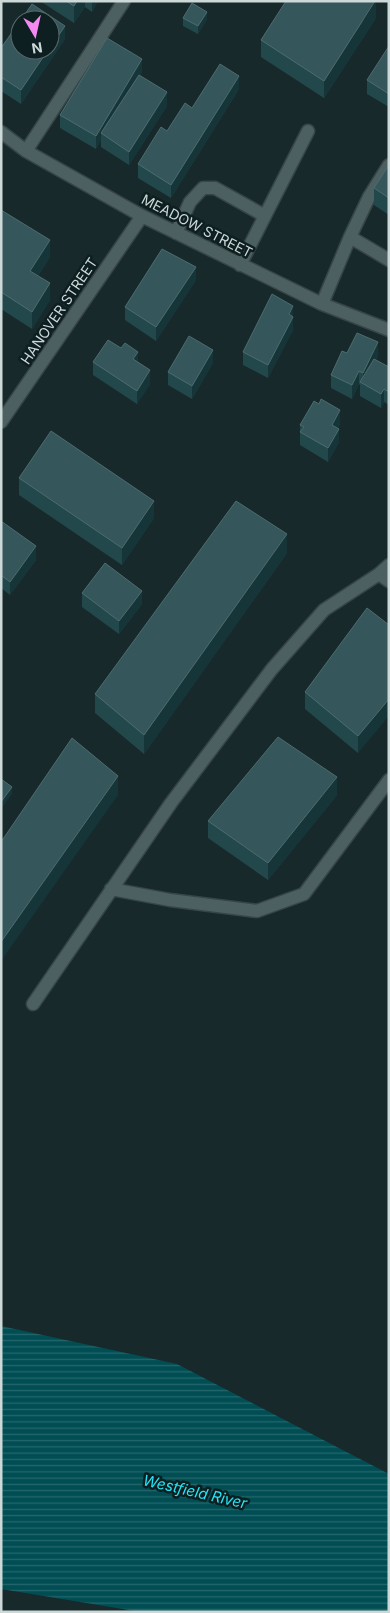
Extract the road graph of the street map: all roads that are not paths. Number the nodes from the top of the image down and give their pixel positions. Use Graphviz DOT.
graph roads {
  1 [pos="124,1"];
  2 [pos="308,131"];
  3 [pos="1,132"];
  4 [pos="26,151"];
  5 [pos="389,165"];
  6 [pos="142,216"];
  7 [pos="266,216"];
  8 [pos="176,233"];
  9 [pos="350,237"];
  10 [pos="389,260"];
  11 [pos="240,264"];
  12 [pos="322,304"];
  13 [pos="389,330"];
  14 [pos="1,422"];
  15 [pos="386,573"];
  16 [pos="389,780"];
  17 [pos="111,890"];
  18 [pos="33,1004"];
  1 -- 4 [label="street"];
  2 -- 7 [label="street"];
  3 -- 4 [label="street, MEADOW STREET"];
  4 -- 6 [label="street, MEADOW STREET"];
  5 -- 9 [label="street"];
  6 -- 8 [label="street, MEADOW STREET"];
  6 -- 14 [label="street, HANOVER STREET"];
  7 -- 8 [label="street"];
  7 -- 11 [label="street"];
  8 -- 11 [label="street, MEADOW STREET"];
  9 -- 10 [label="street"];
  9 -- 12 [label="street"];
  11 -- 12 [label="street, MEADOW STREET"];
  12 -- 13 [label="street, MEADOW STREET"];
  15 -- 17 [label="street"];
  16 -- 17 [label="street"];
  17 -- 18 [label="street"];
}
